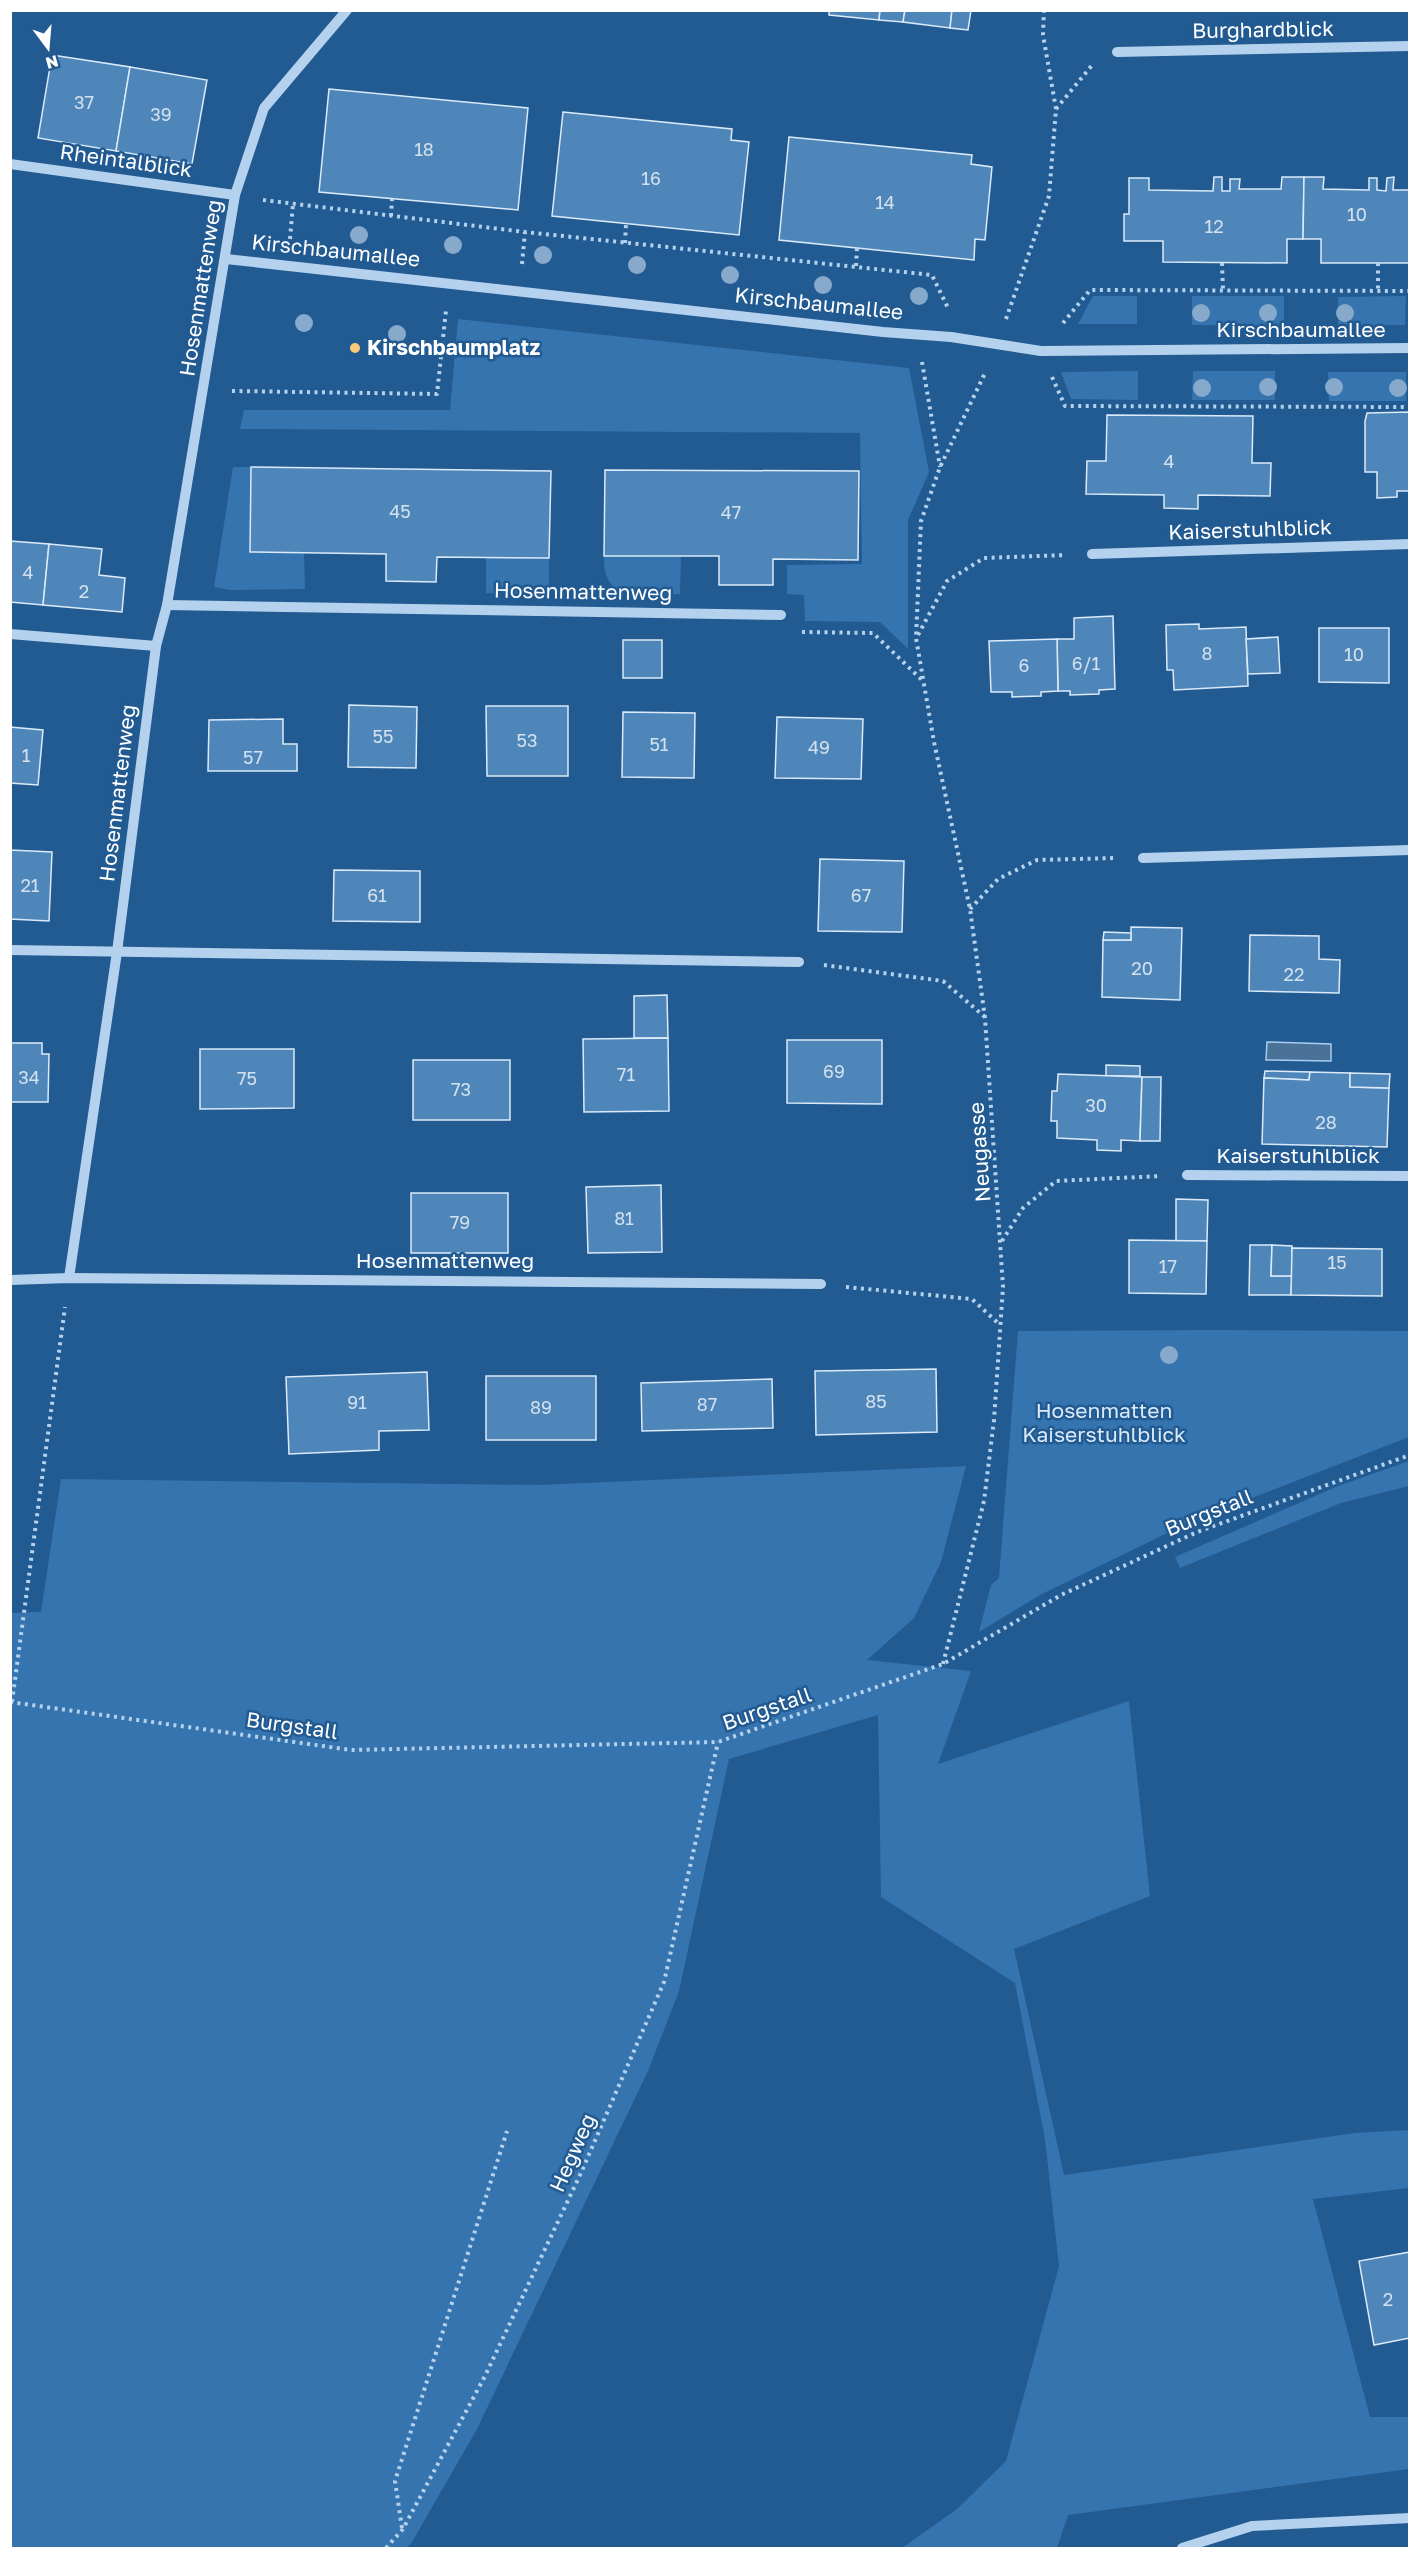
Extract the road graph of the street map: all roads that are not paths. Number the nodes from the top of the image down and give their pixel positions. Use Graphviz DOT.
graph roads {
  1 [pos="347,10"];
  2 [pos="1410,46"];
  3 [pos="1117,52"];
  4 [pos="10,164"];
  5 [pos="235,195"];
  6 [pos="226,259"];
  7 [pos="1410,348"];
  8 [pos="1410,544"];
  9 [pos="1092,554"];
  10 [pos="167,605"];
  11 [pos="782,615"];
  12 [pos="10,634"];
  13 [pos="156,646"];
  14 [pos="1410,850"];
  15 [pos="1143,858"];
  16 [pos="10,950"];
  17 [pos="117,952"];
  18 [pos="799,962"];
  19 [pos="1187,1174"];
  20 [pos="1410,1176"];
  21 [pos="69,1278"];
  22 [pos="10,1280"];
  23 [pos="821,1284"];
  24 [pos="1410,2518"];
  25 [pos="1182,2548"];
  1 -- 5 [label="street, Hosenmattenweg"];
  2 -- 3 [label="street, Burghardblick"];
  4 -- 5 [label="street, Rheintalblick"];
  5 -- 6 [label="street, Hosenmattenweg"];
  6 -- 7 [label="street, Kirschbaumallee, bridge"];
  6 -- 10 [label="street, Hosenmattenweg"];
  8 -- 9 [label="street, Kaiserstuhlblick"];
  10 -- 11 [label="street, Hosenmattenweg"];
  10 -- 13 [label="street, Hosenmattenweg"];
  12 -- 13 [label="street"];
  13 -- 17 [label="street, Hosenmattenweg"];
  14 -- 15 [label="street"];
  16 -- 17 [label="street"];
  17 -- 18 [label="street"];
  17 -- 21 [label="street, Hosenmattenweg"];
  19 -- 20 [label="street, Kaiserstuhlblick"];
  21 -- 22 [label="street, Hosenmattenweg"];
  21 -- 23 [label="street, Hosenmattenweg"];
  24 -- 25 [label="street"];
}
